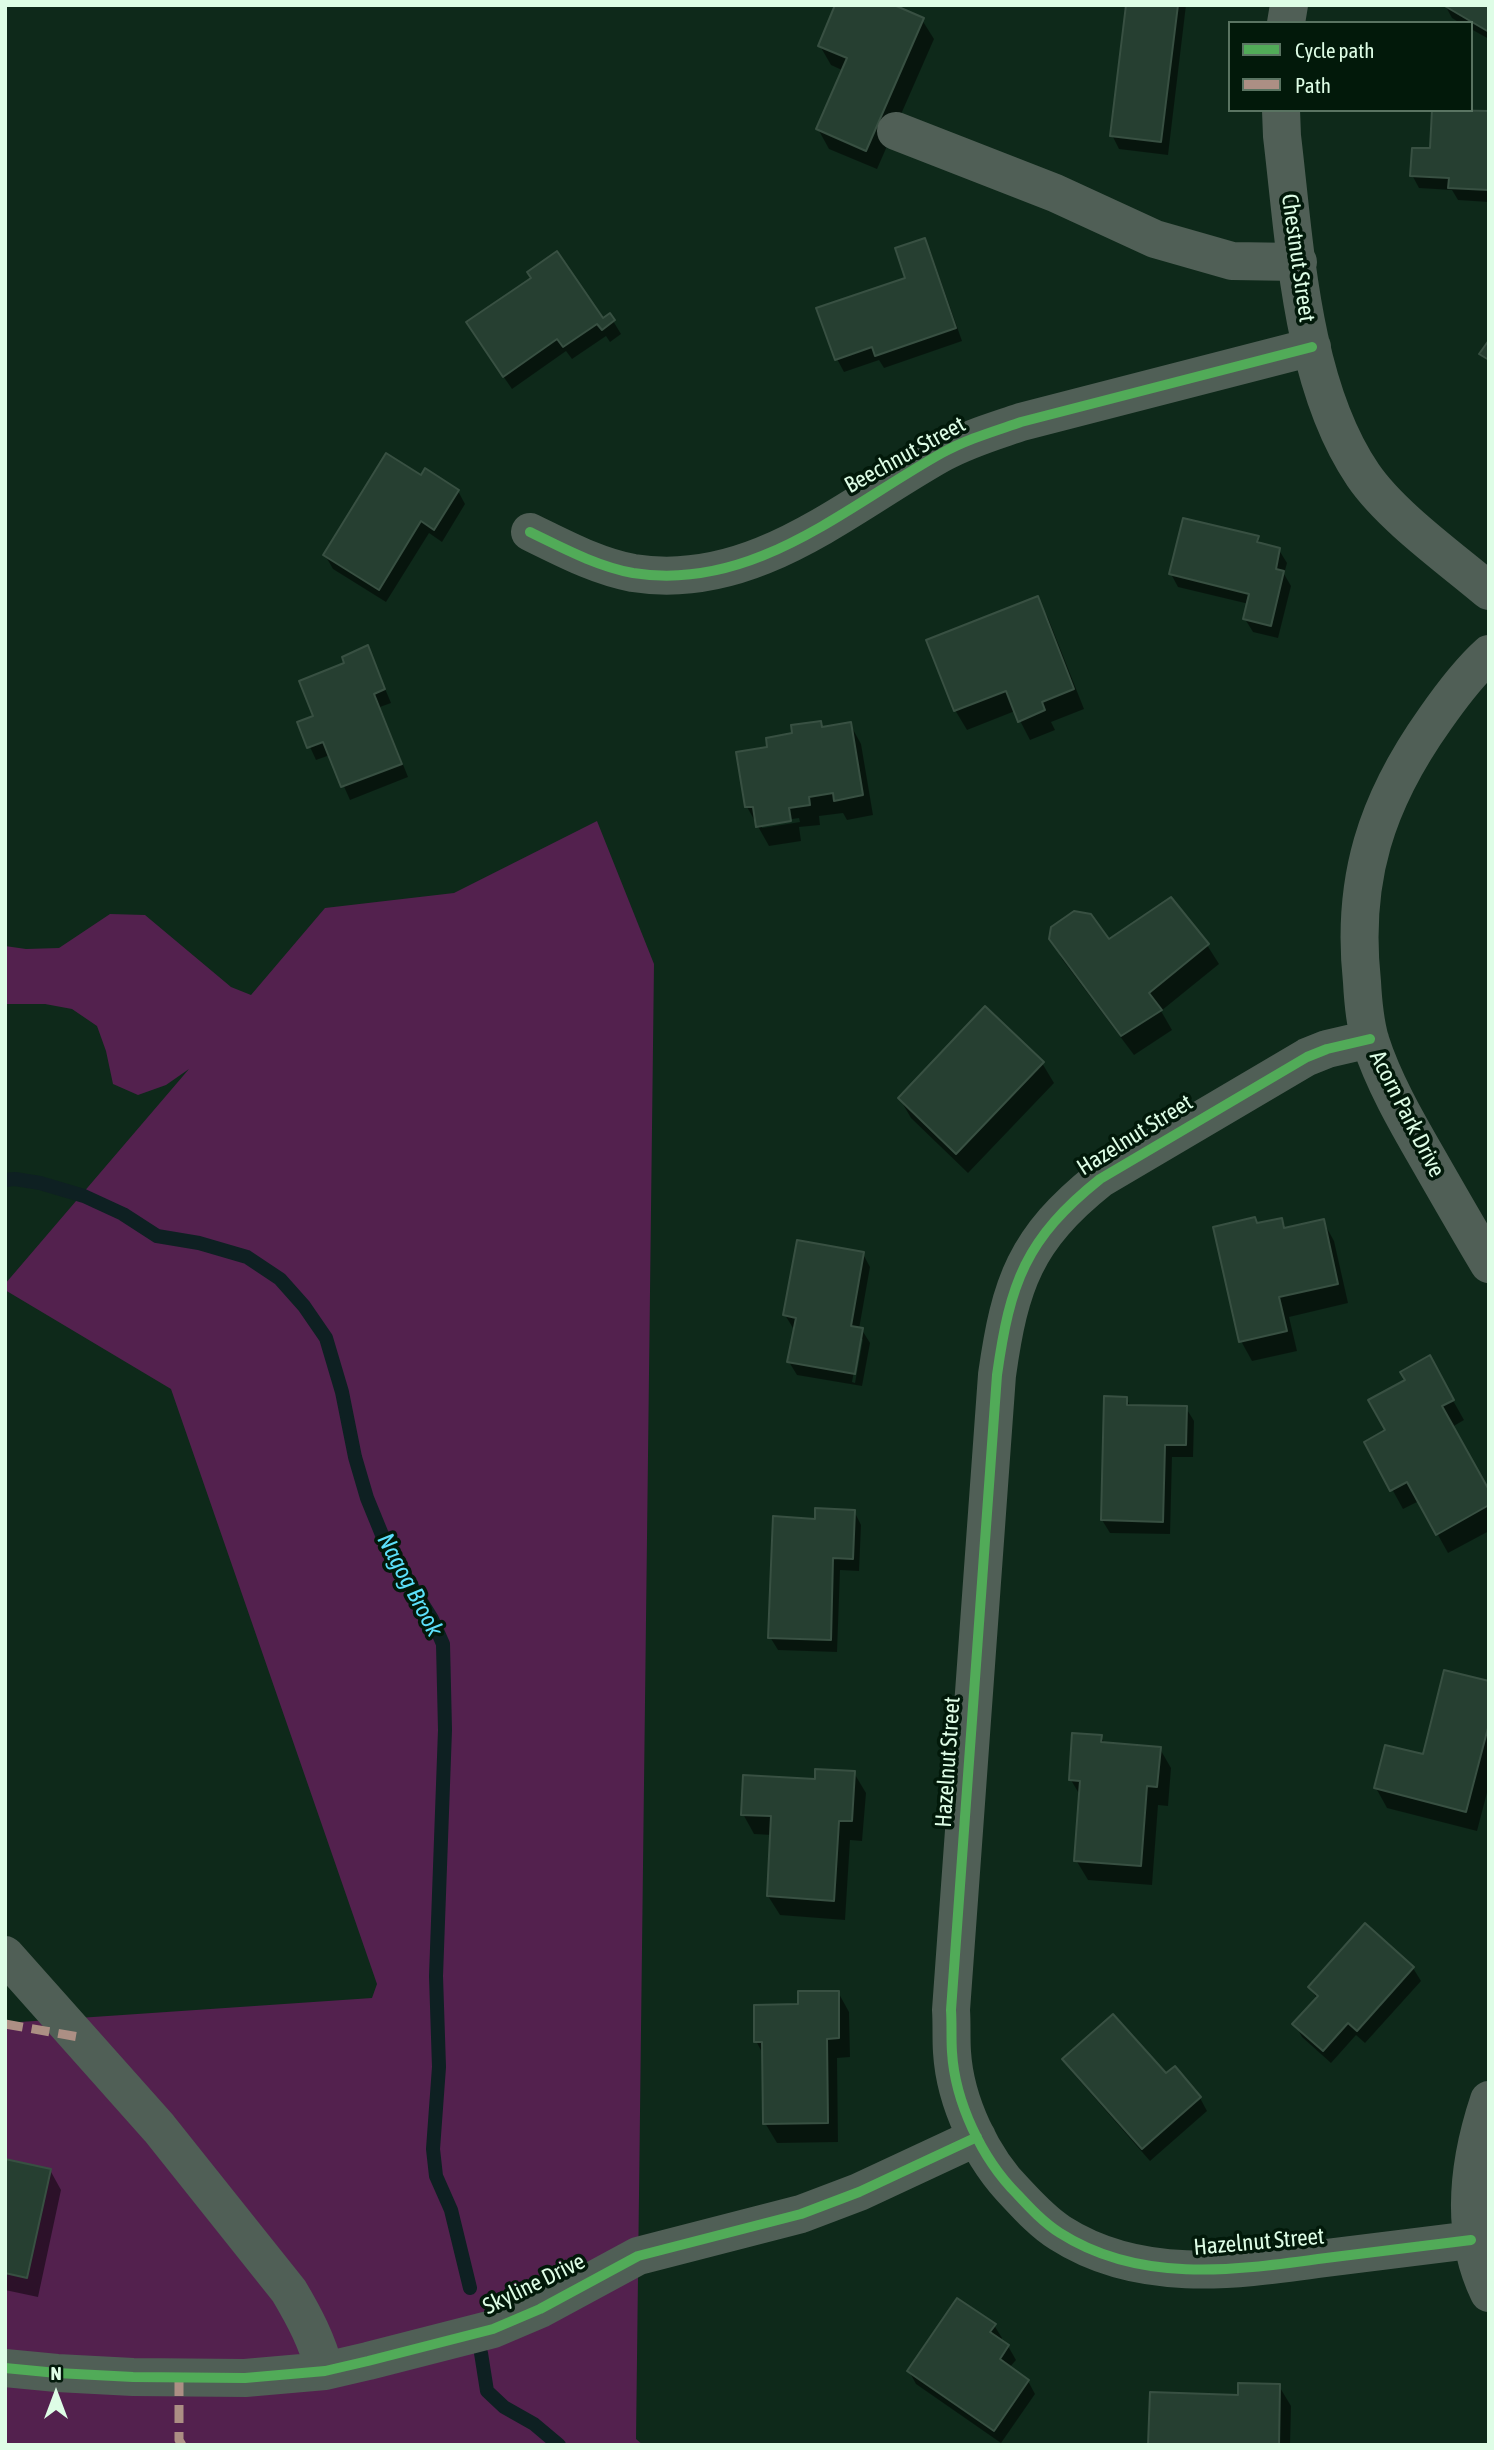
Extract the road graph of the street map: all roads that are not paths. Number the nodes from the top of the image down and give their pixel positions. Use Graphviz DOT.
graph roads {
  1 [pos="1281,112"];
  2 [pos="896,131"];
  3 [pos="1298,262"];
  4 [pos="1312,347"];
  5 [pos="530,533"];
  6 [pos="1489,591"];
  7 [pos="1489,654"];
  8 [pos="1370,1039"];
  9 [pos="1489,1264"];
  10 [pos="5,1955"];
  11 [pos="1489,2100"];
  12 [pos="977,2137"];
  13 [pos="1471,2240"];
  14 [pos="1489,2293"];
  15 [pos="5,2368"];
  16 [pos="325,2371"];
  1 -- 3 [label="street, Chestnut Street"];
  2 -- 3 [label="street"];
  3 -- 4 [label="street, Chestnut Street"];
  4 -- 5 [label="street, Beechnut Street"];
  4 -- 6 [label="street, Chestnut Street"];
  7 -- 8 [label="street, Acorn Park Drive"];
  8 -- 9 [label="street, Acorn Park Drive"];
  8 -- 12 [label="street, Hazelnut Street"];
  10 -- 16 [label="street"];
  11 -- 13 [label="street"];
  12 -- 13 [label="street, Hazelnut Street"];
  12 -- 16 [label="street, Skyline Drive"];
  13 -- 14 [label="street"];
  15 -- 16 [label="street, Skyline Drive"];
}
